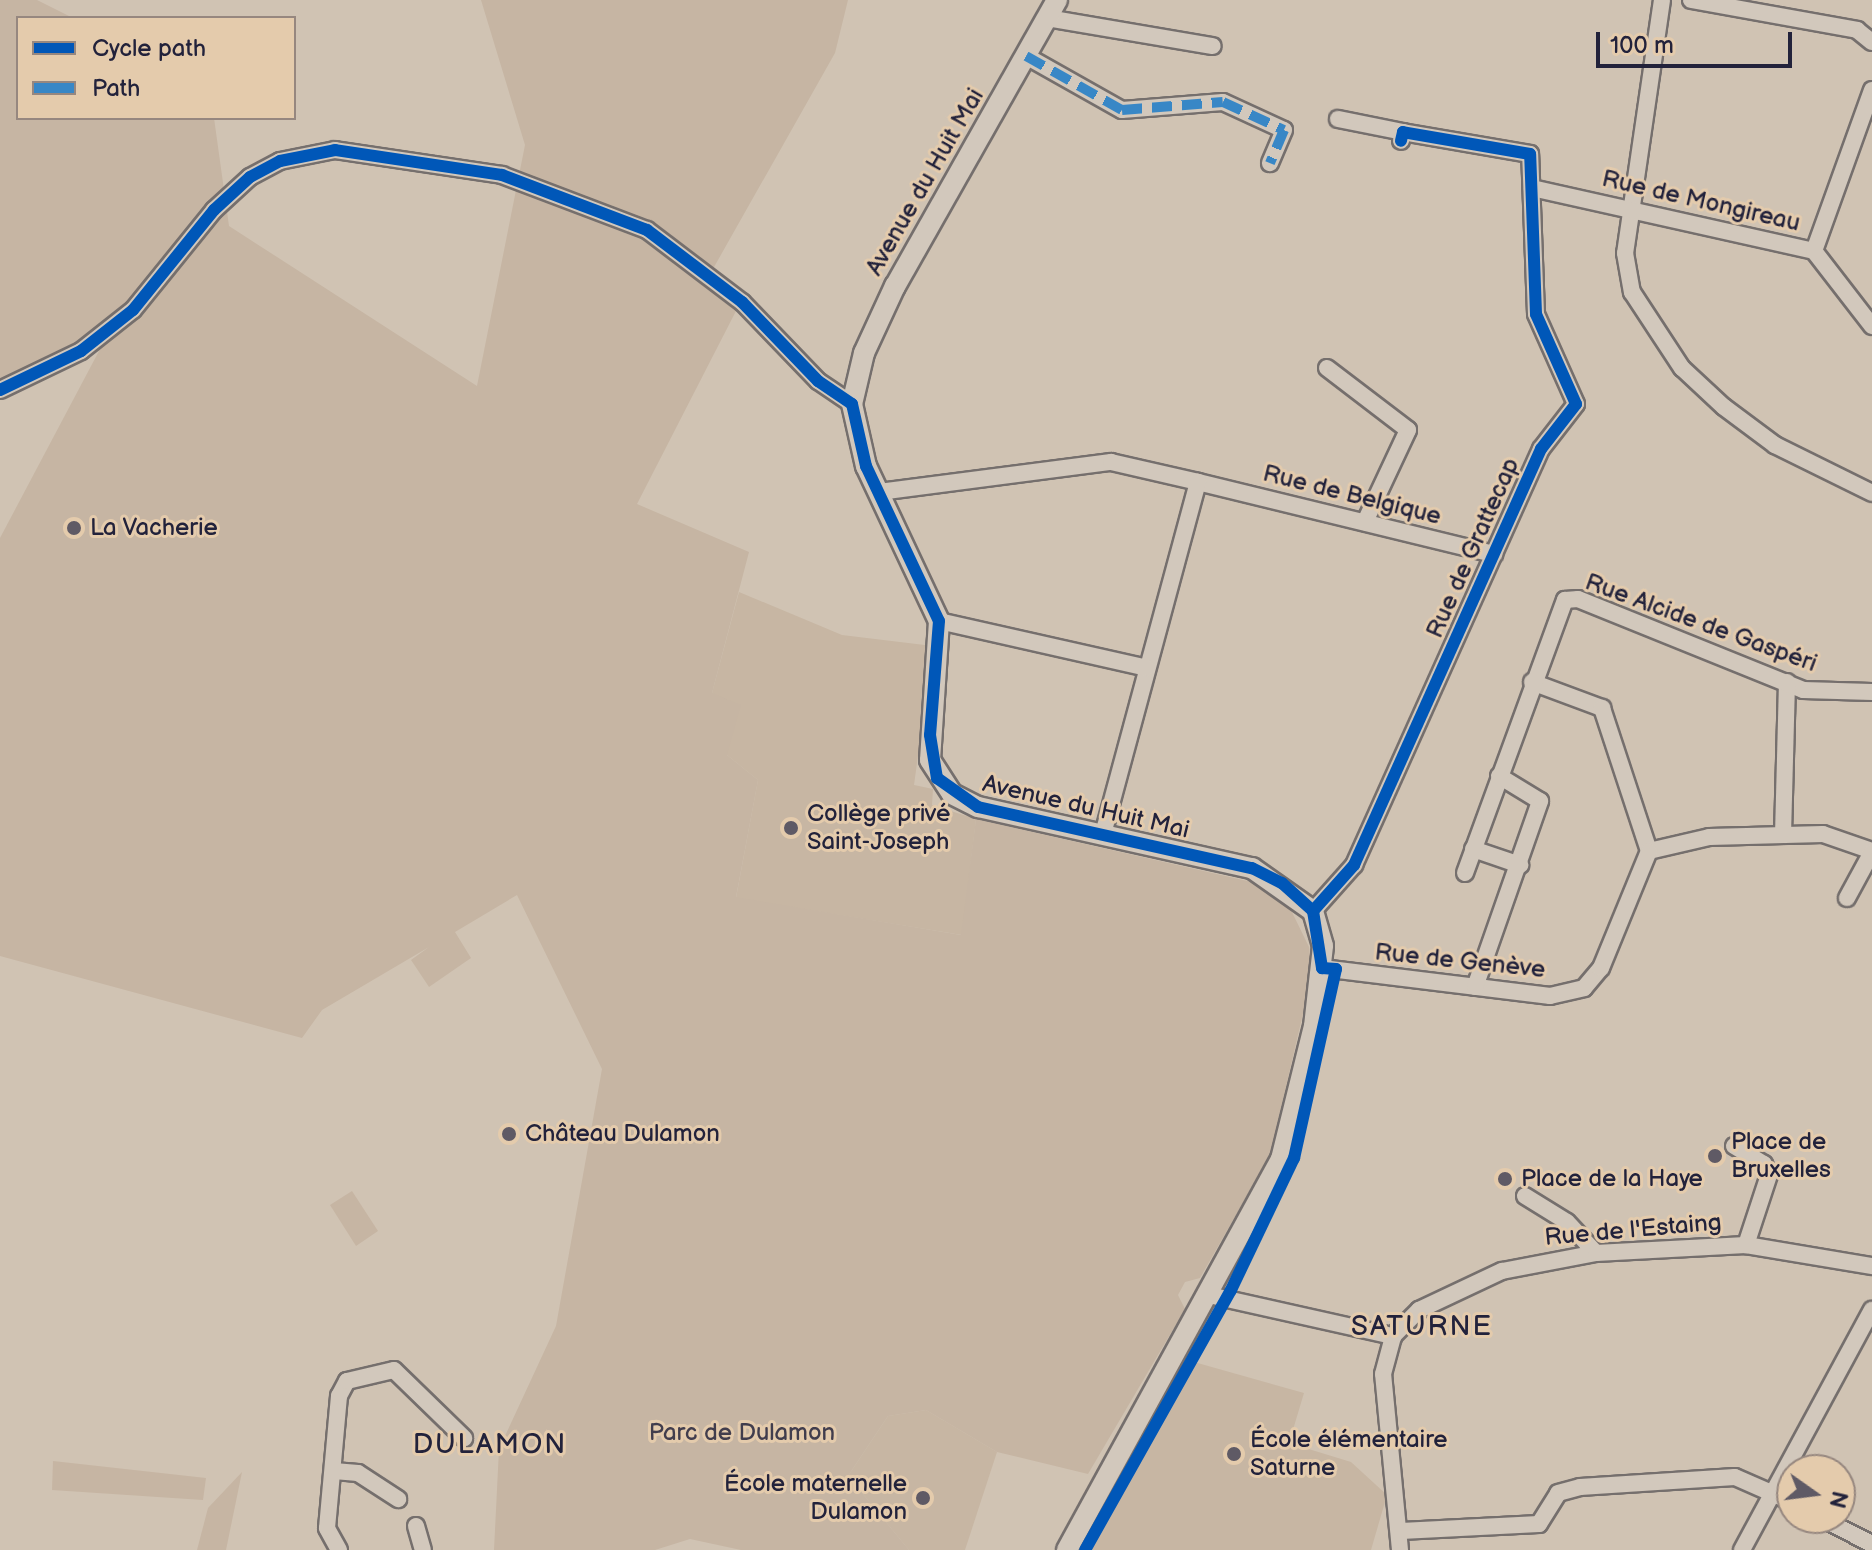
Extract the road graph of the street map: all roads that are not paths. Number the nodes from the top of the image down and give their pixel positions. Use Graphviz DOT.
graph roads {
  1 [pos="1662,0"];
  2 [pos="1691,0"];
  3 [pos="1049,13"];
  4 [pos="1872,42"];
  5 [pos="1213,46"];
  6 [pos="1026,56"];
  7 [pos="1872,90"];
  8 [pos="1338,119"];
  9 [pos="1270,163"];
  10 [pos="1532,188"];
  11 [pos="1630,210"];
  12 [pos="1814,251"];
  13 [pos="1872,326"];
  14 [pos="1327,368"];
  15 [pos="0,390"];
  16 [pos="852,404"];
  17 [pos="1198,482"];
  18 [pos="879,492"];
  19 [pos="1872,493"];
  20 [pos="1365,522"];
  21 [pos="1494,554"];
  22 [pos="939,621"];
  23 [pos="1147,668"];
  24 [pos="1532,682"];
  25 [pos="1787,682"];
  26 [pos="1872,692"];
  27 [pos="1499,776"];
  28 [pos="1103,833"];
  29 [pos="1783,835"];
  30 [pos="1473,849"];
  31 [pos="1649,851"];
  32 [pos="1872,852"];
  33 [pos="1520,865"];
  34 [pos="1465,873"];
  35 [pos="1847,898"];
  36 [pos="1313,911"];
  37 [pos="1322,968"];
  38 [pos="1475,987"];
  39 [pos="1734,1146"];
  40 [pos="1525,1196"];
  41 [pos="1746,1245"];
  42 [pos="1596,1253"];
  43 [pos="1872,1266"];
  44 [pos="1209,1295"];
  45 [pos="1872,1310"];
  46 [pos="1393,1336"];
  47 [pos="464,1438"];
  48 [pos="334,1471"];
  49 [pos="1773,1492"];
  50 [pos="1776,1494"];
  51 [pos="398,1499"];
  52 [pos="416,1526"];
  53 [pos="1401,1531"];
  54 [pos="339,1550"];
  55 [pos="423,1550"];
  56 [pos="1067,1550"];
  57 [pos="1400,1550"];
  58 [pos="1742,1550"];
  1 -- 11 [label="street"];
  2 -- 4 [label="street"];
  3 -- 5 [label="street"];
  3 -- 6 [label="main road, Avenue du Huit Mai"];
  6 -- 9 [label="street"];
  6 -- 16 [label="main road, Avenue du Huit Mai"];
  7 -- 12 [label="street"];
  8 -- 10 [label="street"];
  10 -- 11 [label="street, Rue de Mongireau"];
  10 -- 21 [label="street, Rue de Grattecap"];
  11 -- 12 [label="street, Rue de Mongireau"];
  11 -- 19 [label="street"];
  12 -- 13 [label="street, Rue de Mongireau"];
  14 -- 20 [label="street"];
  15 -- 16 [label="street"];
  16 -- 18 [label="main road, Avenue du Huit Mai"];
  17 -- 18 [label="street, Rue de Belgique"];
  17 -- 20 [label="street, Rue de Belgique"];
  17 -- 23 [label="street"];
  18 -- 22 [label="main road, Avenue du Huit Mai"];
  20 -- 21 [label="street, Rue de Belgique"];
  21 -- 36 [label="street, Rue de Grattecap"];
  22 -- 23 [label="street"];
  22 -- 28 [label="main road, Avenue du Huit Mai"];
  23 -- 28 [label="street"];
  24 -- 25 [label="street, Rue Alcide de Gaspéri"];
  24 -- 27 [label="street, Rue Alcide de Gaspéri"];
  24 -- 31 [label="street"];
  25 -- 26 [label="street, Rue Alcide de Gaspéri"];
  25 -- 29 [label="street"];
  27 -- 30 [label="street, Rue Alcide de Gaspéri"];
  27 -- 33 [label="street"];
  28 -- 36 [label="main road, Avenue du Huit Mai"];
  29 -- 31 [label="street"];
  29 -- 32 [label="street"];
  30 -- 33 [label="street"];
  30 -- 34 [label="street, Rue Alcide de Gaspéri"];
  31 -- 38 [label="street, Rue de Genève"];
  32 -- 35 [label="street"];
  33 -- 38 [label="street"];
  36 -- 37 [label="main road"];
  37 -- 38 [label="street, Rue de Genève"];
  37 -- 44 [label="main road"];
  39 -- 41 [label="street"];
  40 -- 42 [label="street"];
  41 -- 42 [label="street, Rue de l'Estaing"];
  41 -- 43 [label="street, Rue de l'Estaing"];
  42 -- 46 [label="street, Rue de l'Estaing"];
  44 -- 46 [label="street"];
  44 -- 56 [label="main road"];
  45 -- 49 [label="street"];
  46 -- 53 [label="street"];
  47 -- 48 [label="street"];
  48 -- 51 [label="street"];
  48 -- 54 [label="street"];
  49 -- 50 [label="street"];
  49 -- 53 [label="street"];
  49 -- 58 [label="street"];
  52 -- 55 [label="street"];
  53 -- 57 [label="street"];
}
